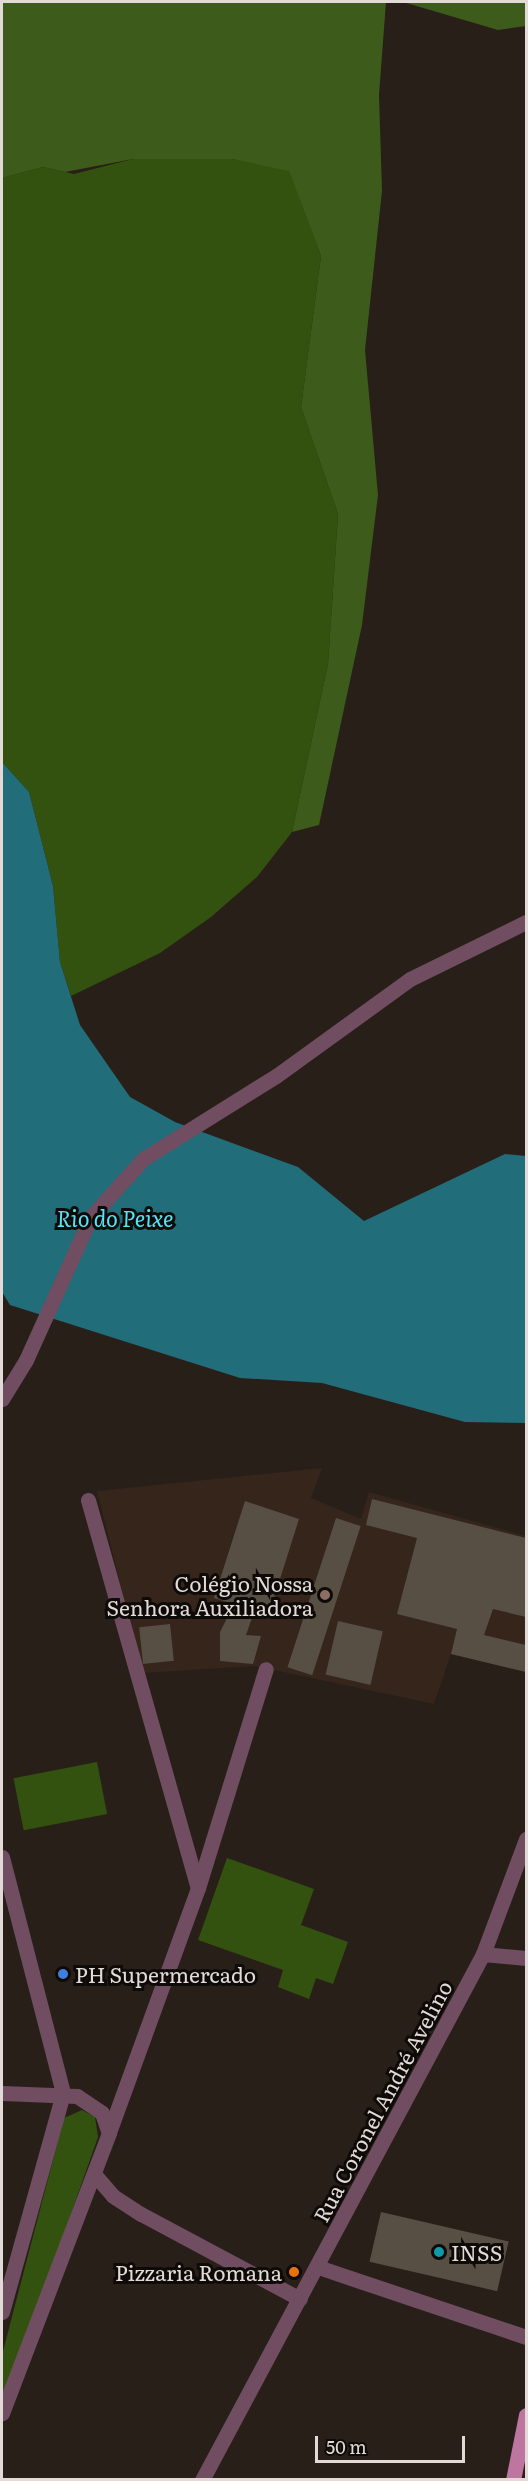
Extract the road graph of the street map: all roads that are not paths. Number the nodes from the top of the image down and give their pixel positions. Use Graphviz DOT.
graph roads {
  1 [pos="526,922"];
  2 [pos="2,1399"];
  3 [pos="88,1500"];
  4 [pos="266,1669"];
  5 [pos="526,1839"];
  6 [pos="2,1857"];
  7 [pos="198,1888"];
  8 [pos="483,1954"];
  9 [pos="526,1958"];
  10 [pos="2,2093"];
  11 [pos="63,2093"];
  12 [pos="109,2133"];
  13 [pos="93,2174"];
  14 [pos="318,2267"];
  15 [pos="300,2299"];
  16 [pos="2,2312"];
  17 [pos="526,2337"];
  18 [pos="2,2413"];
  19 [pos="526,2415"];
  20 [pos="202,2480"];
  21 [pos="513,2480"];
  1 -- 2 [label="street"];
  3 -- 7 [label="street"];
  4 -- 7 [label="street"];
  5 -- 8 [label="street, Rua Coronel André Avelino"];
  6 -- 11 [label="street"];
  7 -- 12 [label="street"];
  8 -- 9 [label="street"];
  8 -- 14 [label="street, Rua Coronel André Avelino"];
  10 -- 11 [label="street"];
  11 -- 12 [label="street"];
  11 -- 16 [label="street"];
  12 -- 13 [label="street"];
  13 -- 15 [label="street"];
  13 -- 18 [label="street"];
  14 -- 15 [label="street, Rua Coronel André Avelino"];
  14 -- 17 [label="street"];
  15 -- 20 [label="street, Rua Coronel André Avelino"];
  19 -- 21 [label="main road"];
}
